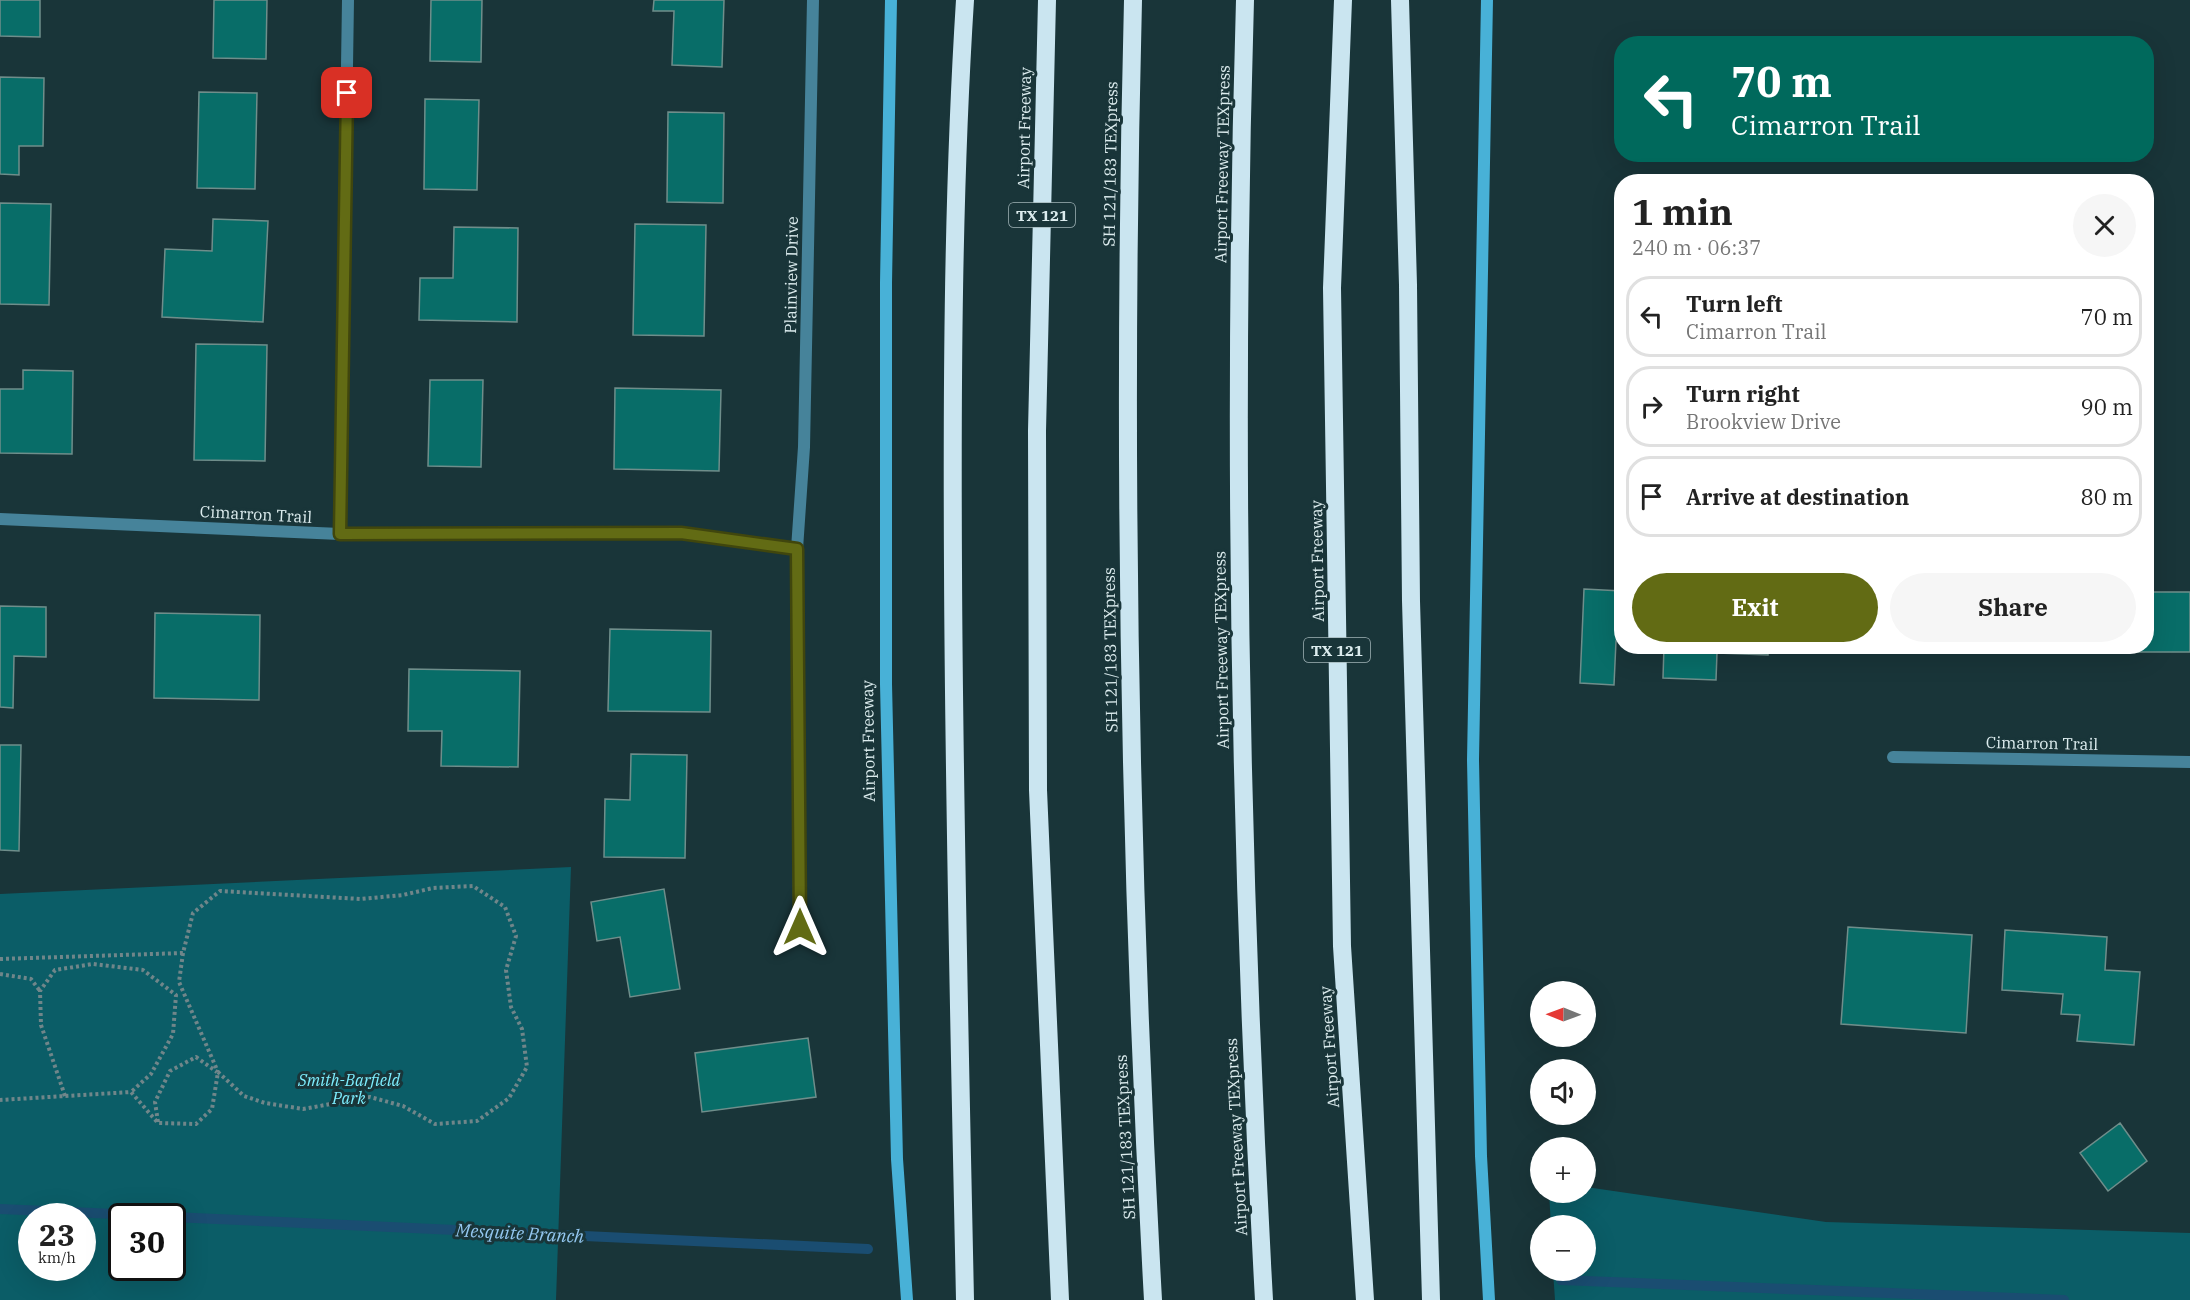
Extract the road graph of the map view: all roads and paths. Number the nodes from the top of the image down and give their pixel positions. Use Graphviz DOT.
graph roads {
  1 [pos="348,0"];
  2 [pos="813,0"];
  3 [pos="891,0"];
  4 [pos="965,0"];
  5 [pos="1047,0"];
  6 [pos="1133,0"];
  7 [pos="1245,0"];
  8 [pos="1343,0"];
  9 [pos="1400,0"];
  10 [pos="1487,0"];
  11 [pos="0,519"];
  12 [pos="340,534"];
  13 [pos="797,549"];
  14 [pos="1893,757"];
  15 [pos="2190,762"];
  16 [pos="800,927"];
  17 [pos="183,953"];
  18 [pos="0,959"];
  19 [pos="0,974"];
  20 [pos="40,991"];
  21 [pos="218,1072"];
  22 [pos="131,1092"];
  23 [pos="66,1096"];
  24 [pos="0,1100"];
  25 [pos="158,1123"];
  26 [pos="908,1300"];
  27 [pos="965,1300"];
  28 [pos="1060,1300"];
  29 [pos="1153,1300"];
  30 [pos="1264,1300"];
  31 [pos="1365,1300"];
  32 [pos="1431,1300"];
  33 [pos="1489,1300"];
  1 -- 12 [label="street"];
  2 -- 13 [label="street, Plainview Drive"];
  3 -- 26 [label="main road, Airport Freeway"];
  4 -- 27 [label="highway"];
  5 -- 28 [label="highway, Airport Freeway / TX 121"];
  6 -- 29 [label="highway, SH 121/183 TEXpress"];
  7 -- 30 [label="highway, Airport Freeway TEXpress"];
  8 -- 31 [label="highway, Airport Freeway / TX 121"];
  9 -- 32 [label="highway"];
  10 -- 33 [label="main road"];
  11 -- 12 [label="street, Cimarron Trail"];
  12 -- 13 [label="street, Cimarron Trail"];
  13 -- 16 [label="street, Plainview Drive"];
  14 -- 15 [label="street, Cimarron Trail"];
  17 -- 18 [label="path"];
  17 -- 21 [label="path"];
  17 -- 21 [label="path"];
  19 -- 20 [label="path"];
  20 -- 22 [label="path"];
  20 -- 23 [label="path"];
  21 -- 25 [label="path"];
  21 -- 25 [label="path"];
  22 -- 23 [label="path"];
  22 -- 25 [label="path"];
  23 -- 24 [label="path"];
}
